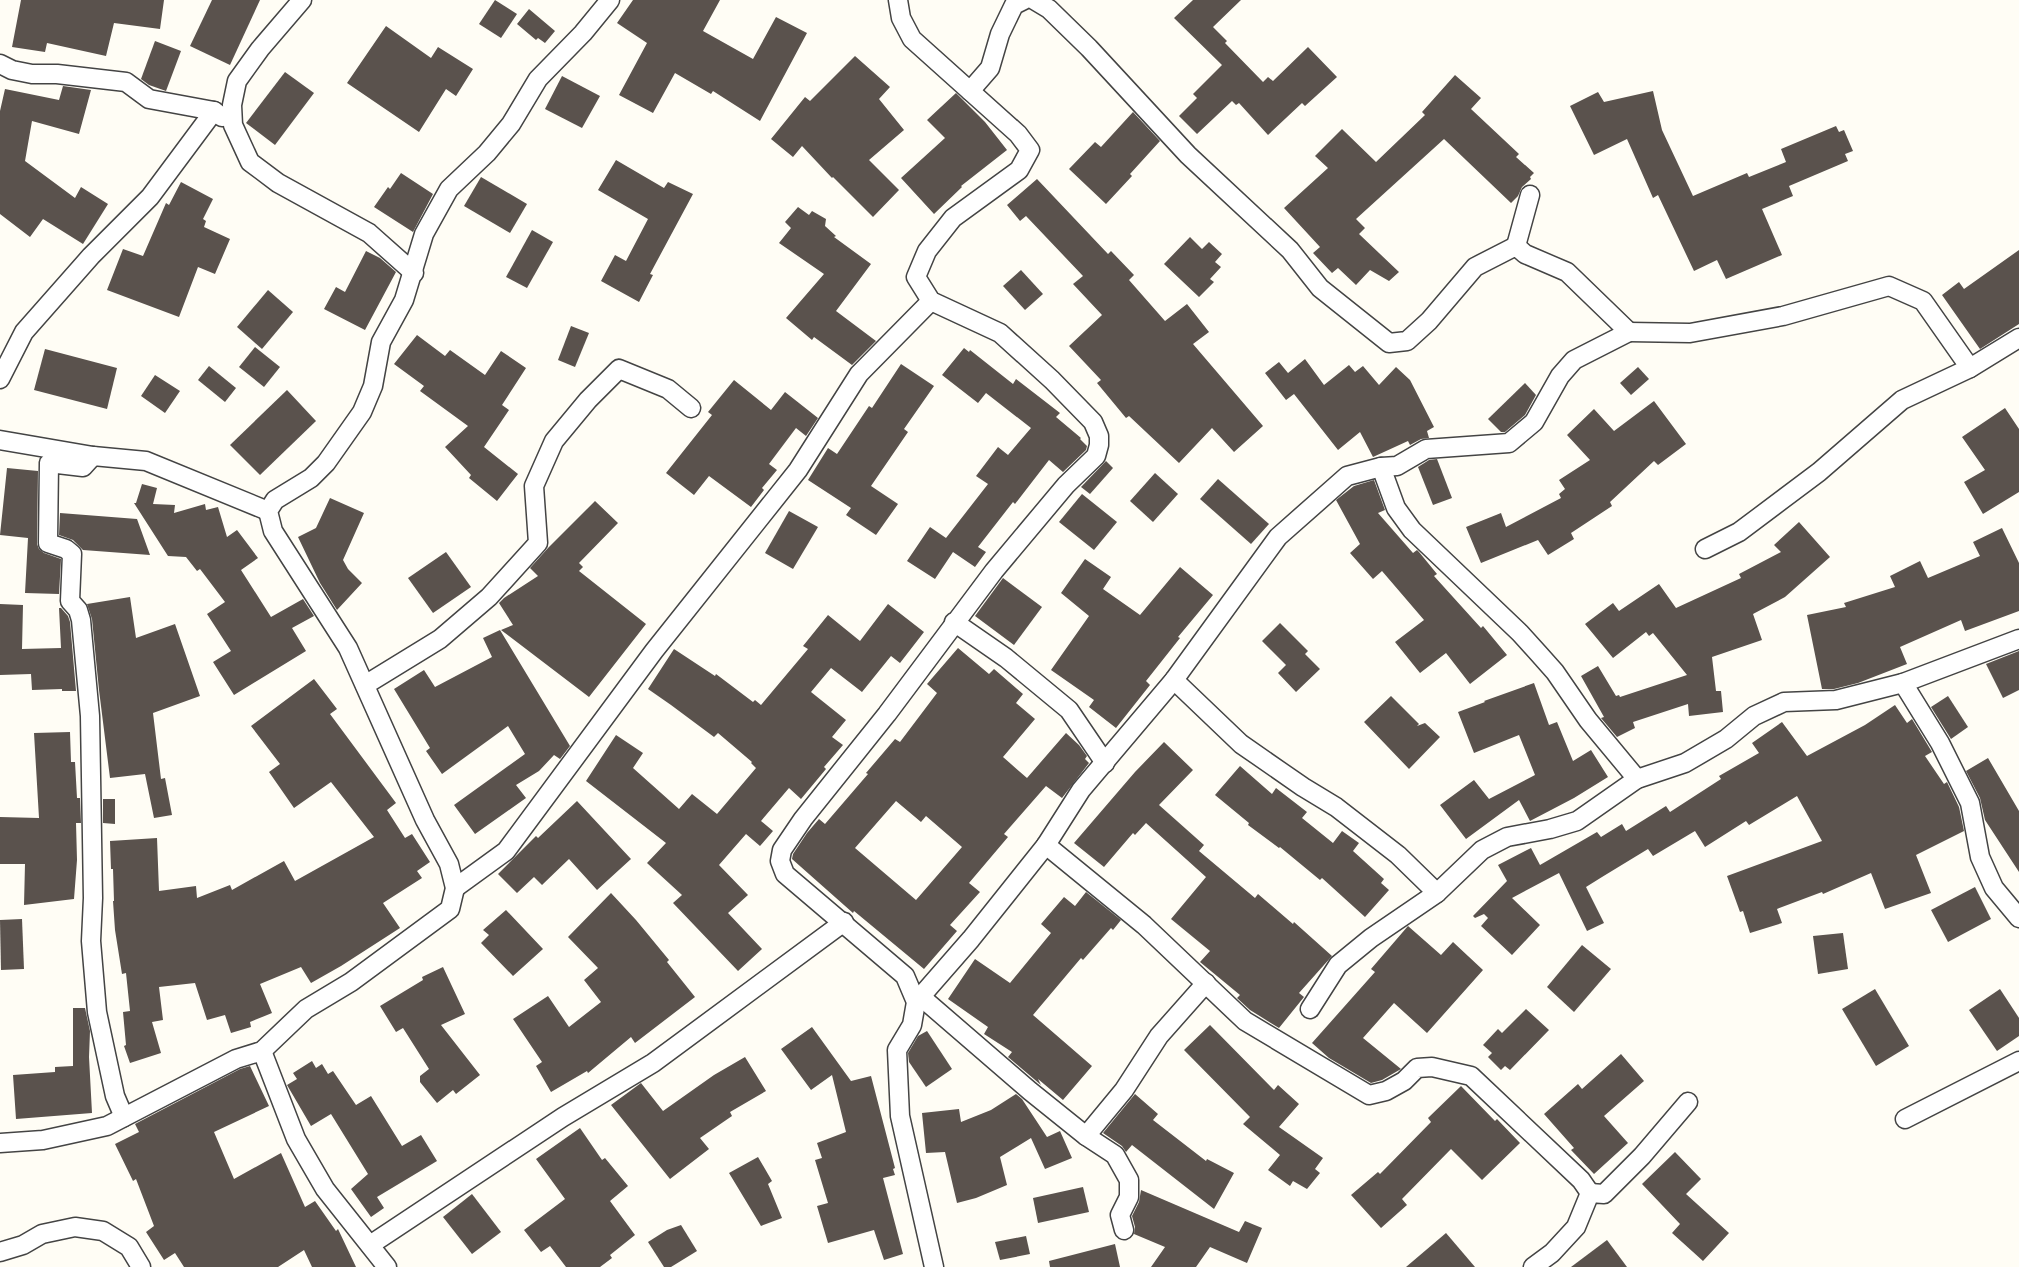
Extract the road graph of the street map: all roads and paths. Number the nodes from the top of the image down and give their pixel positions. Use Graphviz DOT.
graph roads {
  1 [pos="302,0"];
  2 [pos="610,0"];
  3 [pos="1024,0"];
  4 [pos="1034,0"];
  5 [pos="895,1"];
  6 [pos="0,64"];
  7 [pos="970,91"];
  8 [pos="214,111"];
  9 [pos="233,125"];
  10 [pos="1530,195"];
  11 [pos="1516,246"];
  12 [pos="414,273"];
  13 [pos="931,301"];
  14 [pos="1629,332"];
  15 [pos="2019,338"];
  16 [pos="1970,368"];
  17 [pos="0,378"];
  18 [pos="691,408"];
  19 [pos="0,440"];
  20 [pos="93,456"];
  21 [pos="1381,467"];
  22 [pos="268,511"];
  23 [pos="1705,549"];
  24 [pos="954,622"];
  25 [pos="2019,639"];
  26 [pos="1174,680"];
  27 [pos="1903,682"];
  28 [pos="365,685"];
  29 [pos="1105,763"];
  30 [pos="1637,778"];
  31 [pos="1046,845"];
  32 [pos="455,888"];
  33 [pos="1437,893"];
  34 [pos="2019,918"];
  35 [pos="844,922"];
  36 [pos="1206,983"];
  37 [pos="918,999"];
  38 [pos="1310,1008"];
  39 [pos="262,1051"];
  40 [pos="2019,1061"];
  41 [pos="1688,1102"];
  42 [pos="124,1117"];
  43 [pos="1905,1119"];
  44 [pos="1086,1136"];
  45 [pos="0,1143"];
  46 [pos="1590,1193"];
  47 [pos="1124,1230"];
  48 [pos="370,1245"];
  49 [pos="0,1252"];
  50 [pos="141,1267"];
  51 [pos="387,1267"];
  52 [pos="934,1267"];
  53 [pos="1533,1267"];
  1 -- 9 [label="street"];
  2 -- 12 [label="street"];
  3 -- 7 [label="street"];
  4 -- 11 [label="street"];
  5 -- 7 [label="street"];
  6 -- 8 [label="street"];
  7 -- 13 [label="street"];
  8 -- 9 [label="street"];
  8 -- 17 [label="street"];
  9 -- 12 [label="street"];
  10 -- 11 [label="street"];
  11 -- 14 [label="street"];
  12 -- 22 [label="street"];
  13 -- 24 [label="street"];
  13 -- 32 [label="street"];
  14 -- 16 [label="street"];
  14 -- 21 [label="street"];
  15 -- 16 [label="street"];
  16 -- 23 [label="street"];
  18 -- 28 [label="street"];
  19 -- 20 [label="street"];
  20 -- 22 [label="street"];
  20 -- 42 [label="street"];
  21 -- 26 [label="street"];
  21 -- 30 [label="street"];
  22 -- 28 [label="street"];
  24 -- 29 [label="street"];
  24 -- 35 [label="street"];
  25 -- 27 [label="street"];
  26 -- 29 [label="street"];
  26 -- 33 [label="street"];
  27 -- 30 [label="street"];
  27 -- 34 [label="street"];
  28 -- 32 [label="street"];
  29 -- 31 [label="street"];
  30 -- 33 [label="street"];
  31 -- 36 [label="street"];
  31 -- 37 [label="street"];
  32 -- 39 [label="street"];
  33 -- 38 [label="street"];
  35 -- 37 [label="street"];
  35 -- 48 [label="street"];
  36 -- 44 [label="street"];
  36 -- 46 [label="street"];
  37 -- 44 [label="street"];
  37 -- 52 [label="street"];
  39 -- 42 [label="street"];
  39 -- 48 [label="street"];
  40 -- 43 [label="street"];
  41 -- 46 [label="street"];
  42 -- 45 [label="street"];
  44 -- 47 [label="street"];
  46 -- 53 [label="street"];
  48 -- 51 [label="street"];
  49 -- 50 [label="street"];
}
